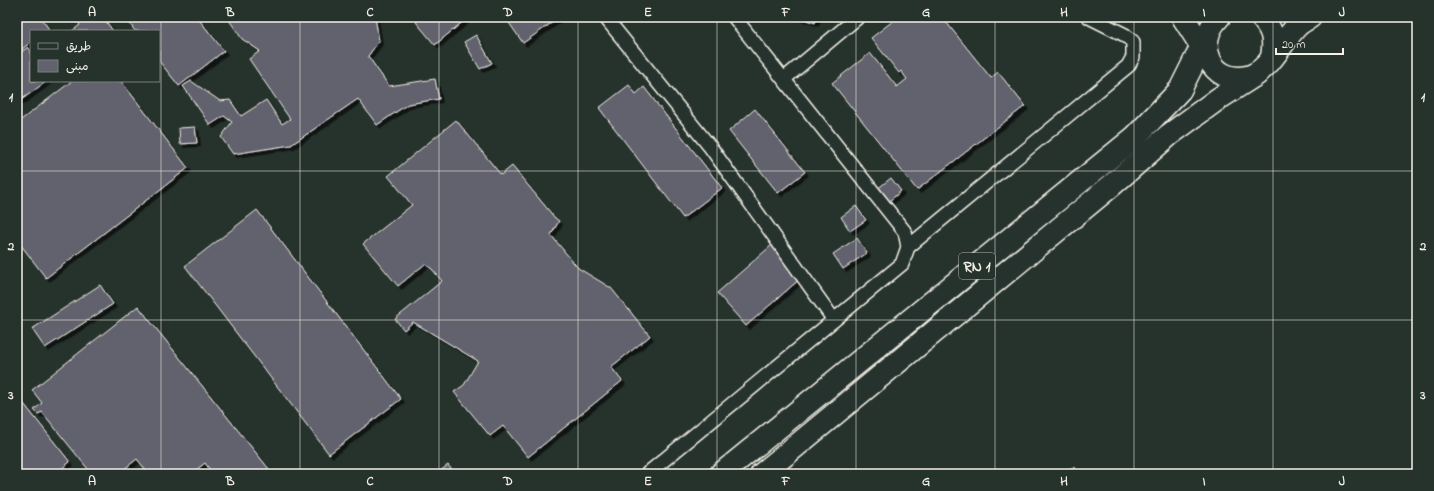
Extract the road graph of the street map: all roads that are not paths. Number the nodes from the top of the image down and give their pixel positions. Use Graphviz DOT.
graph roads {
  1 [pos="605,17"];
  2 [pos="734,17"];
  3 [pos="858,17"];
  4 [pos="1089,17"];
  5 [pos="1183,17"];
  6 [pos="1219,17"];
  7 [pos="1262,17"];
  8 [pos="1310,17"];
  9 [pos="1206,47"];
  10 [pos="1272,57"];
  11 [pos="1257,74"];
  12 [pos="784,79"];
  13 [pos="908,247"];
  14 [pos="834,320"];
  15 [pos="648,474"];
  16 [pos="721,474"];
  17 [pos="762,474"];
  1 -- 14 [label="lane"];
  2 -- 12 [label="lane"];
  3 -- 12 [label="lane"];
  4 -- 13 [label="lane"];
  5 -- 9 [label="main road"];
  6 -- 9 [label="main road"];
  7 -- 10 [label="main road"];
  8 -- 10 [label="main road"];
  9 -- 11 [label="main road"];
  9 -- 16 [label="main road, RN 1"];
  10 -- 11 [label="main road"];
  11 -- 17 [label="main road, RN 1"];
  12 -- 13 [label="lane"];
  13 -- 14 [label="lane"];
  14 -- 15 [label="lane"];
}
